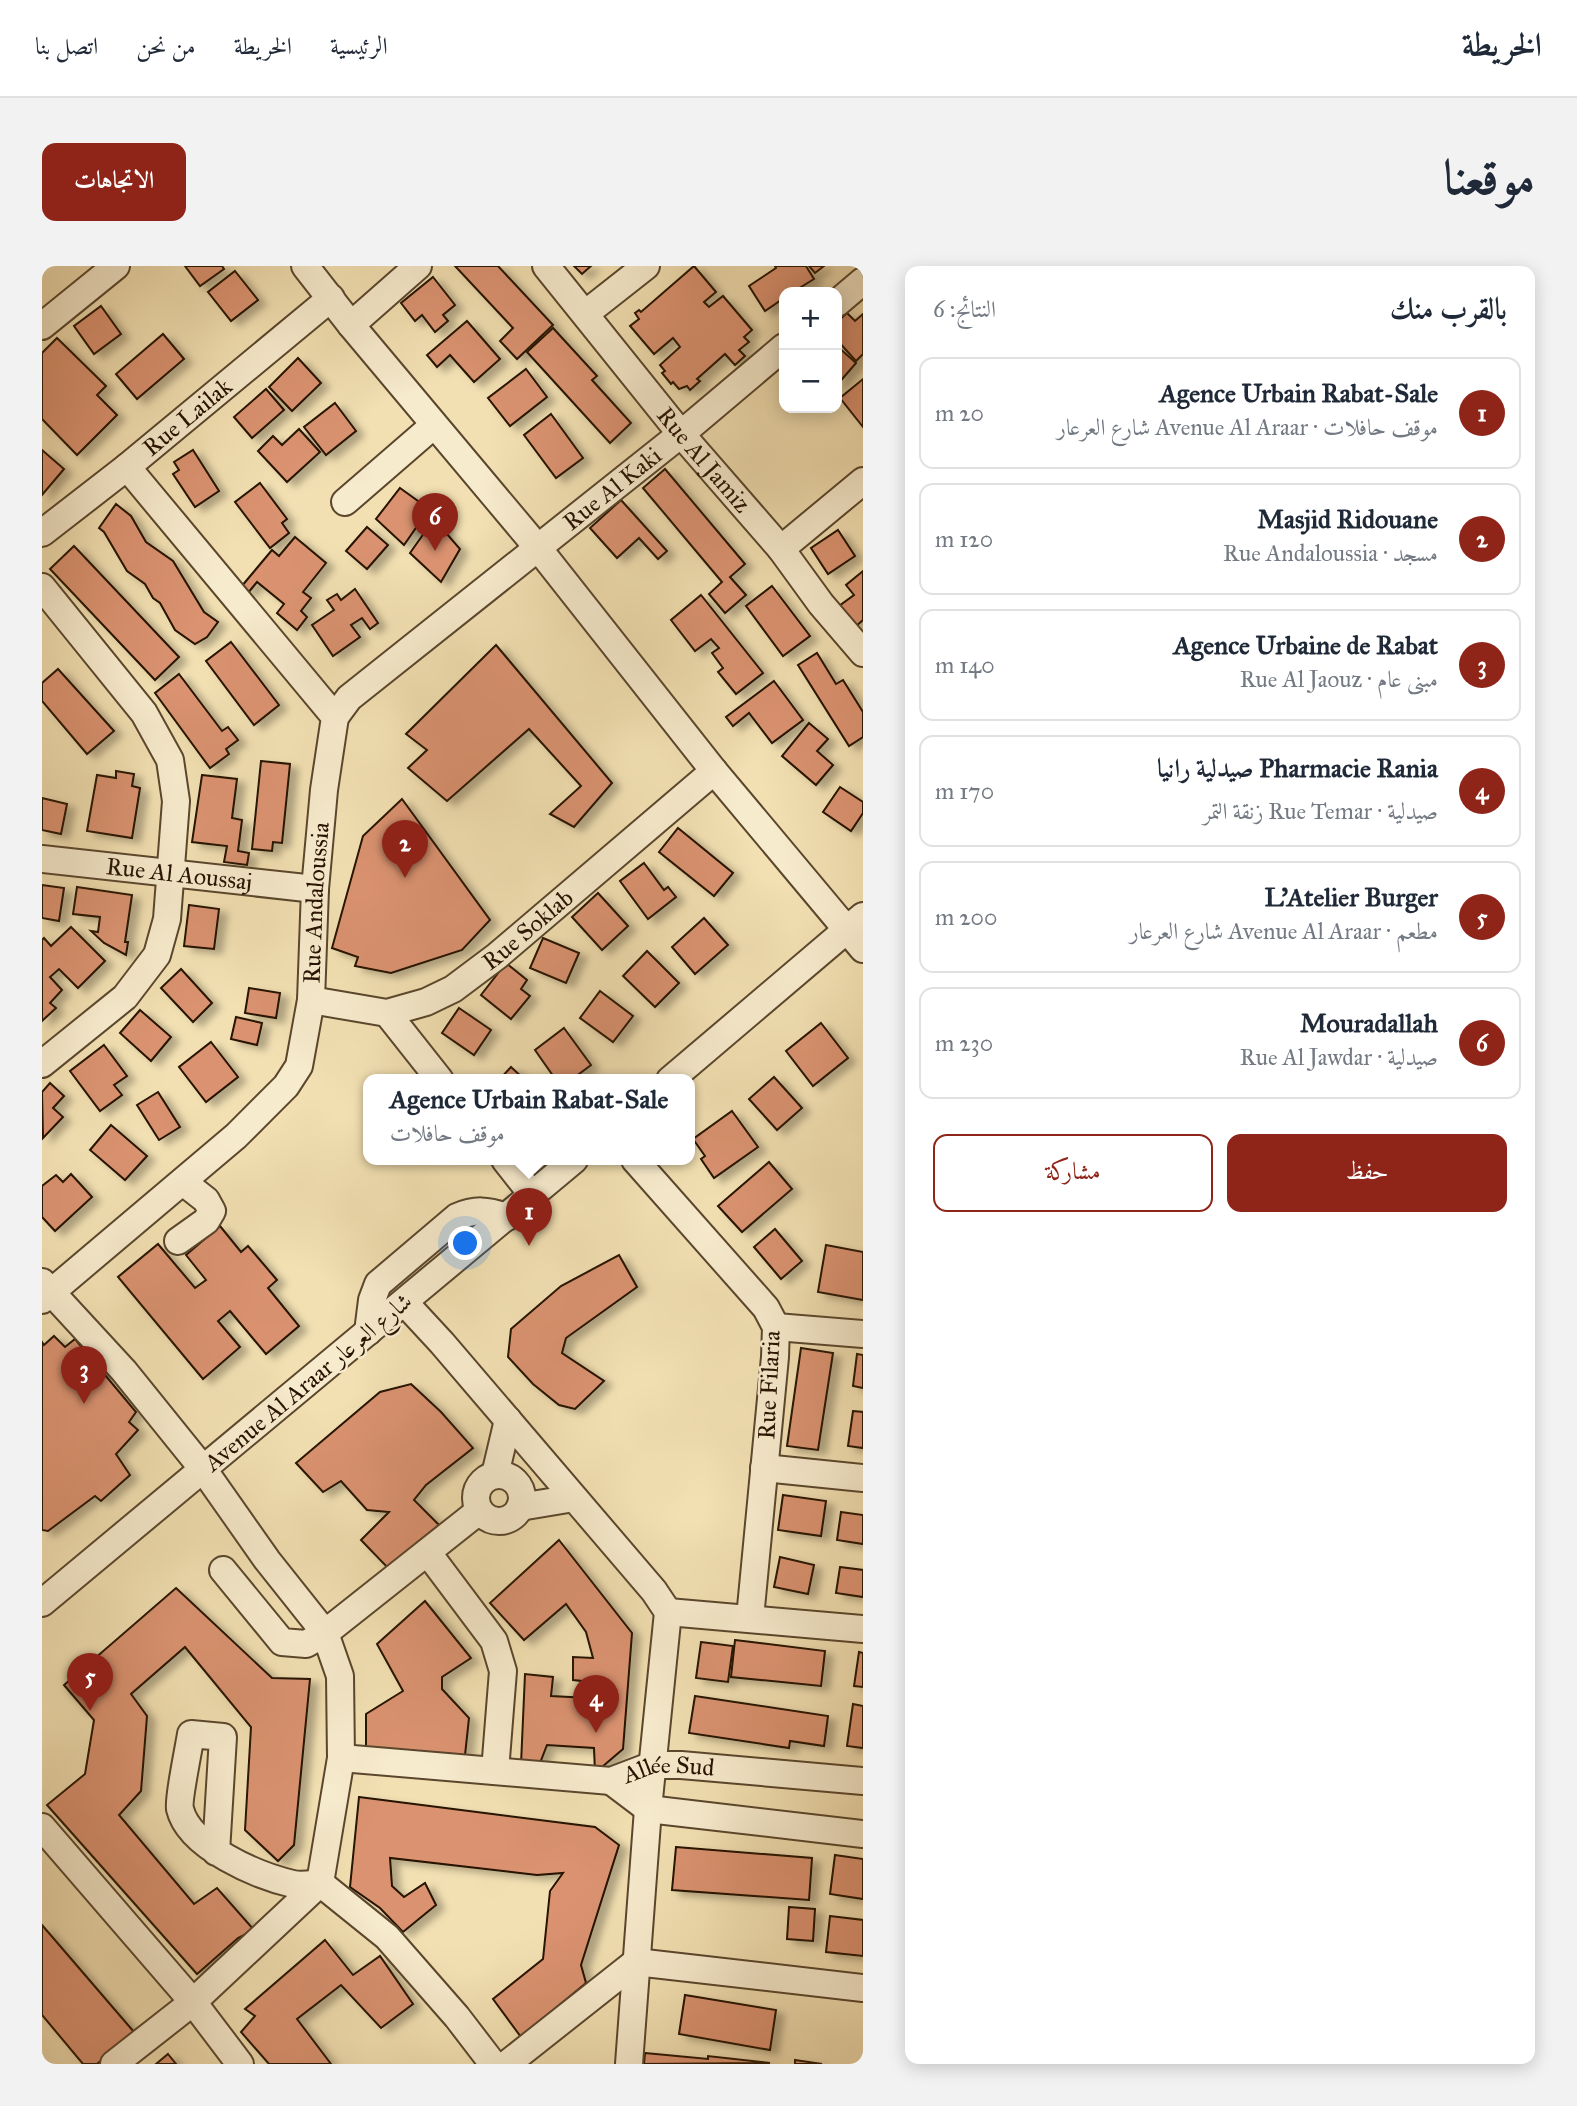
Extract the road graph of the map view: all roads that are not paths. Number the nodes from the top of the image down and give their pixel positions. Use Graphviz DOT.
graph roads {
  1 [pos="116,266"];
  2 [pos="418,266"];
  3 [pos="546,266"];
  4 [pos="646,266"];
  5 [pos="314,269"];
  6 [pos="863,282"];
  7 [pos="331,298"];
  8 [pos="842,299"];
  9 [pos="585,314"];
  10 [pos="351,325"];
  11 [pos="42,326"];
  12 [pos="780,350"];
  13 [pos="434,425"];
  14 [pos="681,434"];
  15 [pos="127,467"];
  16 [pos="863,481"];
  17 [pos="345,502"];
  18 [pos="42,533"];
  19 [pos="538,548"];
  20 [pos="781,549"];
  21 [pos="42,587"];
  22 [pos="863,653"];
  23 [pos="335,717"];
  24 [pos="714,771"];
  25 [pos="42,859"];
  26 [pos="172,875"];
  27 [pos="315,889"];
  28 [pos="857,931"];
  29 [pos="311,1000"];
  30 [pos="387,1013"];
  31 [pos="42,1065"];
  32 [pos="435,1074"];
  33 [pos="678,1074"];
  34 [pos="509,1165"];
  35 [pos="568,1165"];
  36 [pos="639,1165"];
  37 [pos="183,1182"];
  38 [pos="532,1194"];
  39 [pos="506,1217"];
  40 [pos="178,1241"];
  41 [pos="45,1292"];
  42 [pos="405,1303"];
  43 [pos="776,1327"];
  44 [pos="368,1332"];
  45 [pos="863,1335"];
  46 [pos="508,1420"];
  47 [pos="764,1468"];
  48 [pos="203,1469"];
  49 [pos="495,1475"];
  50 [pos="863,1478"];
  51 [pos="574,1498"];
  52 [pos="520,1507"];
  53 [pos="480,1511"];
  54 [pos="428,1553"];
  55 [pos="267,1560"];
  56 [pos="42,1603"];
  57 [pos="668,1612"];
  58 [pos="750,1618"];
  59 [pos="863,1629"];
  60 [pos="325,1633"];
  61 [pos="341,1758"];
  62 [pos="653,1765"];
  63 [pos="495,1771"];
  64 [pos="611,1781"];
  65 [pos="863,1781"];
  66 [pos="648,1809"];
  67 [pos="42,1827"];
  68 [pos="863,1834"];
  69 [pos="216,1852"];
  70 [pos="320,1883"];
  71 [pos="636,1962"];
  72 [pos="863,1988"];
  73 [pos="193,2002"];
  74 [pos="114,2064"];
  75 [pos="240,2064"];
  76 [pos="492,2064"];
  77 [pos="507,2064"];
  78 [pos="629,2064"];
  1 -- 11 [label="street"];
  2 -- 10 [label="street"];
  3 -- 9 [label="street, Rue Al Jamiz"];
  4 -- 9 [label="street"];
  5 -- 7 [label="street"];
  6 -- 8 [label="street"];
  7 -- 10 [label="street"];
  7 -- 15 [label="street, Rue Lailak"];
  9 -- 14 [label="street, Rue Al Jamiz"];
  10 -- 13 [label="street"];
  12 -- 14 [label="street, Rue Al Kaki"];
  13 -- 17 [label="street"];
  13 -- 19 [label="street"];
  14 -- 19 [label="street, Rue Al Kaki"];
  14 -- 20 [label="street, Rue Al Jamiz"];
  15 -- 18 [label="street, Rue Lailak"];
  15 -- 23 [label="street"];
  16 -- 20 [label="street"];
  19 -- 23 [label="street, Rue Al Kaki"];
  19 -- 24 [label="street"];
  20 -- 22 [label="street, Rue Al Jamiz"];
  21 -- 26 [label="street"];
  23 -- 27 [label="street, Rue Andaloussia"];
  24 -- 28 [label="street"];
  24 -- 30 [label="street, Rue Soklab"];
  25 -- 26 [label="street, Rue Al Aoussaj"];
  26 -- 27 [label="street, Rue Al Aoussaj"];
  26 -- 31 [label="street"];
  27 -- 29 [label="street, Rue Andaloussia"];
  28 -- 33 [label="street"];
  29 -- 30 [label="street, Rue Soklab"];
  29 -- 37 [label="street, Rue Andaloussia"];
  30 -- 32 [label="street"];
  34 -- 38 [label="street"];
  35 -- 38 [label="street, Avenue Al Araar شارع العرعار"];
  36 -- 43 [label="street, Rue Filaria"];
  37 -- 40 [label="street"];
  37 -- 41 [label="street, Rue Andaloussia"];
  38 -- 39 [label="street, Avenue Al Araar شارع العرعار"];
  39 -- 42 [label="street, Avenue Al Araar شارع العرعار"];
  39 -- 44 [label="street"];
  41 -- 48 [label="street"];
  42 -- 44 [label="street, Avenue Al Araar شارع العرعار"];
  42 -- 46 [label="street"];
  43 -- 45 [label="street"];
  43 -- 47 [label="street, Rue Filaria"];
  44 -- 48 [label="street, Avenue Al Araar شارع العرعار"];
  46 -- 49 [label="street"];
  46 -- 51 [label="street"];
  47 -- 50 [label="street"];
  47 -- 58 [label="street, Rue Filaria"];
  48 -- 55 [label="street"];
  48 -- 56 [label="street, Avenue Al Araar شارع العرعار"];
  49 -- 52 [label="street"];
  49 -- 53 [label="street"];
  51 -- 52 [label="street"];
  51 -- 57 [label="street"];
  52 -- 53 [label="street"];
  53 -- 54 [label="street"];
  54 -- 60 [label="street"];
  54 -- 63 [label="street"];
  55 -- 60 [label="street"];
  55 -- 60 [label="street"];
  57 -- 58 [label="street"];
  57 -- 62 [label="street"];
  58 -- 59 [label="street"];
  60 -- 61 [label="street"];
  61 -- 63 [label="street"];
  61 -- 70 [label="street"];
  62 -- 64 [label="street, Allée Sud"];
  62 -- 65 [label="street, Allée Sud"];
  62 -- 66 [label="street"];
  63 -- 64 [label="street"];
  64 -- 66 [label="street, Allée Sud"];
  66 -- 68 [label="street, Allée Sud"];
  66 -- 71 [label="street"];
  67 -- 73 [label="street"];
  69 -- 70 [label="street"];
  70 -- 73 [label="street"];
  70 -- 76 [label="street"];
  71 -- 72 [label="street"];
  71 -- 77 [label="street"];
  71 -- 78 [label="street"];
  73 -- 74 [label="street"];
  73 -- 75 [label="street"];
}
